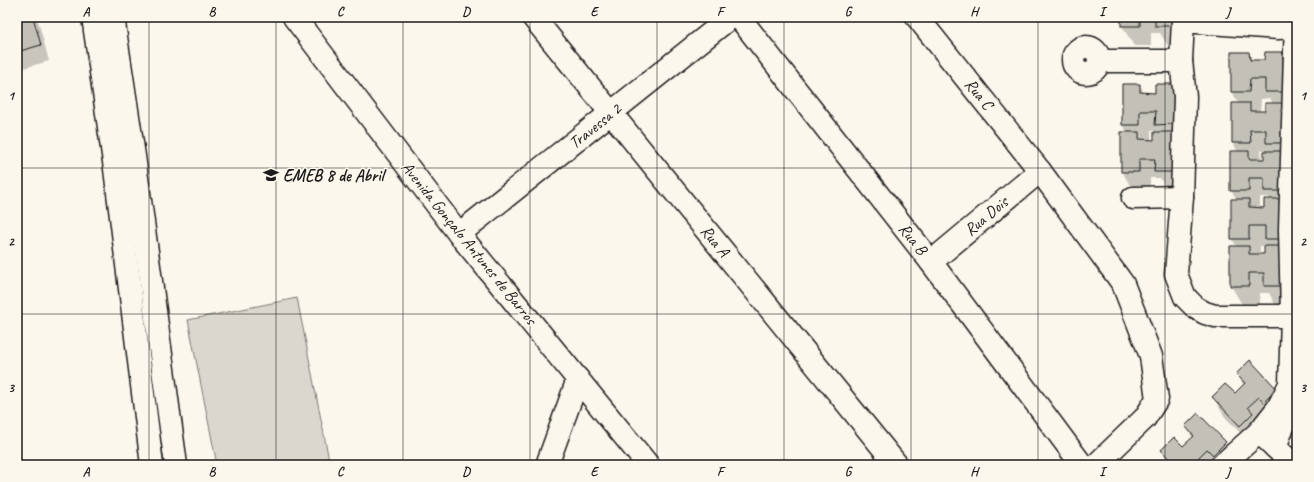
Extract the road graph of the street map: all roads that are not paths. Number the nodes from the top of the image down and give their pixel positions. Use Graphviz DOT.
graph roads {
  1 [pos="93,17"];
  2 [pos="113,17"];
  3 [pos="294,17"];
  4 [pos="533,17"];
  5 [pos="731,17"];
  6 [pos="739,17"];
  7 [pos="917,17"];
  8 [pos="1183,19"];
  9 [pos="1296,22"];
  10 [pos="1099,61"];
  11 [pos="1181,61"];
  12 [pos="1296,94"];
  13 [pos="611,113"];
  14 [pos="1040,170"];
  15 [pos="1182,197"];
  16 [pos="1133,198"];
  17 [pos="1294,230"];
  18 [pos="459,234"];
  19 [pos="931,262"];
  20 [pos="1292,316"];
  21 [pos="578,379"];
  22 [pos="1295,392"];
  23 [pos="1259,432"];
  24 [pos="1275,447"];
  25 [pos="152,465"];
  26 [pos="176,465"];
  27 [pos="547,465"];
  28 [pos="648,465"];
  29 [pos="897,465"];
  30 [pos="1082,465"];
  31 [pos="1096,465"];
  32 [pos="1222,465"];
  33 [pos="1294,465"];
  1 -- 25 [label="street"];
  2 -- 26 [label="street"];
  3 -- 18 [label="street, Avenida Gonçalo Antunes de Barros"];
  4 -- 13 [label="street, Rua A"];
  5 -- 13 [label="street, Travessa 2"];
  6 -- 19 [label="street, Rua B"];
  7 -- 14 [label="street, Rua C"];
  8 -- 9 [label="street"];
  8 -- 11 [label="street"];
  9 -- 12 [label="street"];
  10 -- 11 [label="street"];
  11 -- 15 [label="street"];
  12 -- 17 [label="street"];
  13 -- 18 [label="street, Travessa 2"];
  13 -- 29 [label="street, Rua A"];
  14 -- 19 [label="street, Rua Dois"];
  14 -- 31 [label="street, Rua C"];
  15 -- 16 [label="street"];
  15 -- 20 [label="street"];
  17 -- 20 [label="street"];
  18 -- 21 [label="street, Avenida Gonçalo Antunes de Barros"];
  19 -- 30 [label="street, Rua B"];
  20 -- 22 [label="street"];
  21 -- 27 [label="street"];
  21 -- 28 [label="street, Avenida Gonçalo Antunes de Barros"];
  22 -- 23 [label="street"];
  22 -- 24 [label="street"];
  23 -- 24 [label="street"];
  23 -- 32 [label="street"];
  24 -- 33 [label="street"];
}
